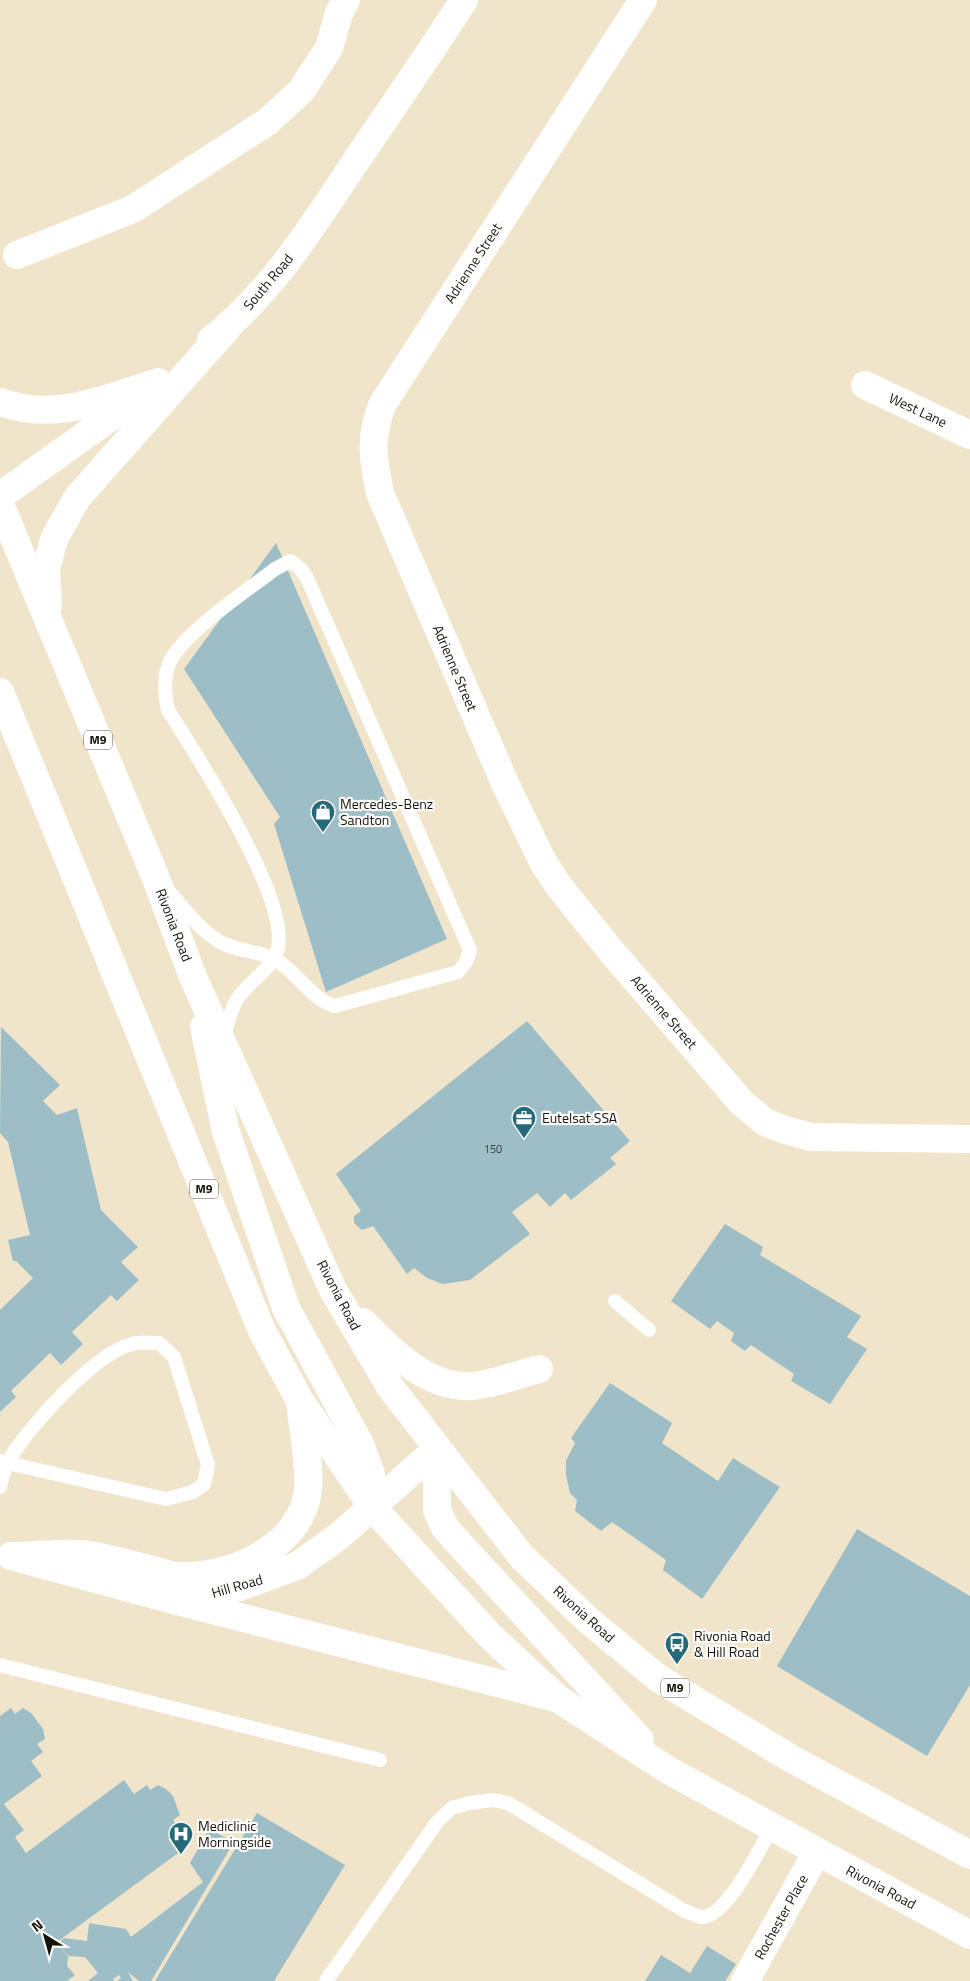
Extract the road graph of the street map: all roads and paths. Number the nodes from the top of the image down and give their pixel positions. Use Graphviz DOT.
graph roads {
  1 [pos="346,0"];
  2 [pos="464,0"];
  3 [pos="642,0"];
  4 [pos="17,255"];
  5 [pos="229,326"];
  6 [pos="158,382"];
  7 [pos="865,385"];
  8 [pos="0,402"];
  9 [pos="970,435"];
  10 [pos="0,496"];
  11 [pos="0,504"];
  12 [pos="49,623"];
  13 [pos="0,692"];
  14 [pos="0,723"];
  15 [pos="32,770"];
  16 [pos="155,876"];
  17 [pos="274,959"];
  18 [pos="193,977"];
  19 [pos="223,1042"];
  20 [pos="970,1139"];
  21 [pos="333,1290"];
  22 [pos="615,1301"];
  23 [pos="649,1330"];
  24 [pos="539,1369"];
  25 [pos="299,1399"];
  26 [pos="437,1449"];
  27 [pos="4,1462"];
  28 [pos="0,1487"];
  29 [pos="373,1508"];
  30 [pos="5,1555"];
  31 [pos="177,1601"];
  32 [pos="0,1665"];
  33 [pos="557,1698"];
  34 [pos="380,1760"];
  35 [pos="668,1770"];
  36 [pos="772,1827"];
  37 [pos="817,1852"];
  38 [pos="970,1855"];
  39 [pos="970,1935"];
  40 [pos="326,1981"];
  41 [pos="745,1981"];
  1 -- 4 [label="main road"];
  2 -- 5 [label="main road, South Road"];
  3 -- 20 [label="main road, Adrienne Street"];
  5 -- 6 [label="main road, South Road"];
  5 -- 12 [label="main road"];
  6 -- 8 [label="main road"];
  6 -- 10 [label="main road, South Road"];
  7 -- 9 [label="main road, West Lane"];
  11 -- 12 [label="main road, Rivonia Road / M9"];
  12 -- 16 [label="main road, Rivonia Road / M9"];
  13 -- 15 [label="main road, Rivonia Road / M9"];
  14 -- 15 [label="main road"];
  15 -- 25 [label="main road, Rivonia Road / M9"];
  16 -- 17 [label="lane"];
  16 -- 18 [label="main road, Rivonia Road / M9"];
  17 -- 17 [label="lane"];
  17 -- 19 [label="lane"];
  18 -- 19 [label="main road, Rivonia Road / M9"];
  18 -- 29 [label="main road"];
  19 -- 21 [label="main road, Rivonia Road / M9"];
  21 -- 24 [label="main road"];
  21 -- 26 [label="main road, Rivonia Road / M9"];
  22 -- 23 [label="lane"];
  25 -- 29 [label="main road, Rivonia Road / M9"];
  25 -- 30 [label="main road"];
  26 -- 29 [label="main road, Hill Road"];
  26 -- 35 [label="main road"];
  26 -- 38 [label="main road, Rivonia Road / M9"];
  27 -- 27 [label="lane"];
  27 -- 28 [label="lane"];
  29 -- 31 [label="main road, Hill Road"];
  29 -- 33 [label="main road, Rivonia Road / M9"];
  30 -- 31 [label="main road, Hill Road"];
  31 -- 33 [label="main road"];
  32 -- 34 [label="lane"];
  33 -- 35 [label="main road, Rivonia Road / M9"];
  35 -- 36 [label="main road, Rivonia Road / M9"];
  36 -- 37 [label="main road, Rivonia Road / M9"];
  36 -- 40 [label="lane"];
  37 -- 39 [label="main road, Rivonia Road / M9"];
  37 -- 41 [label="main road, Rochester Place"];
}
